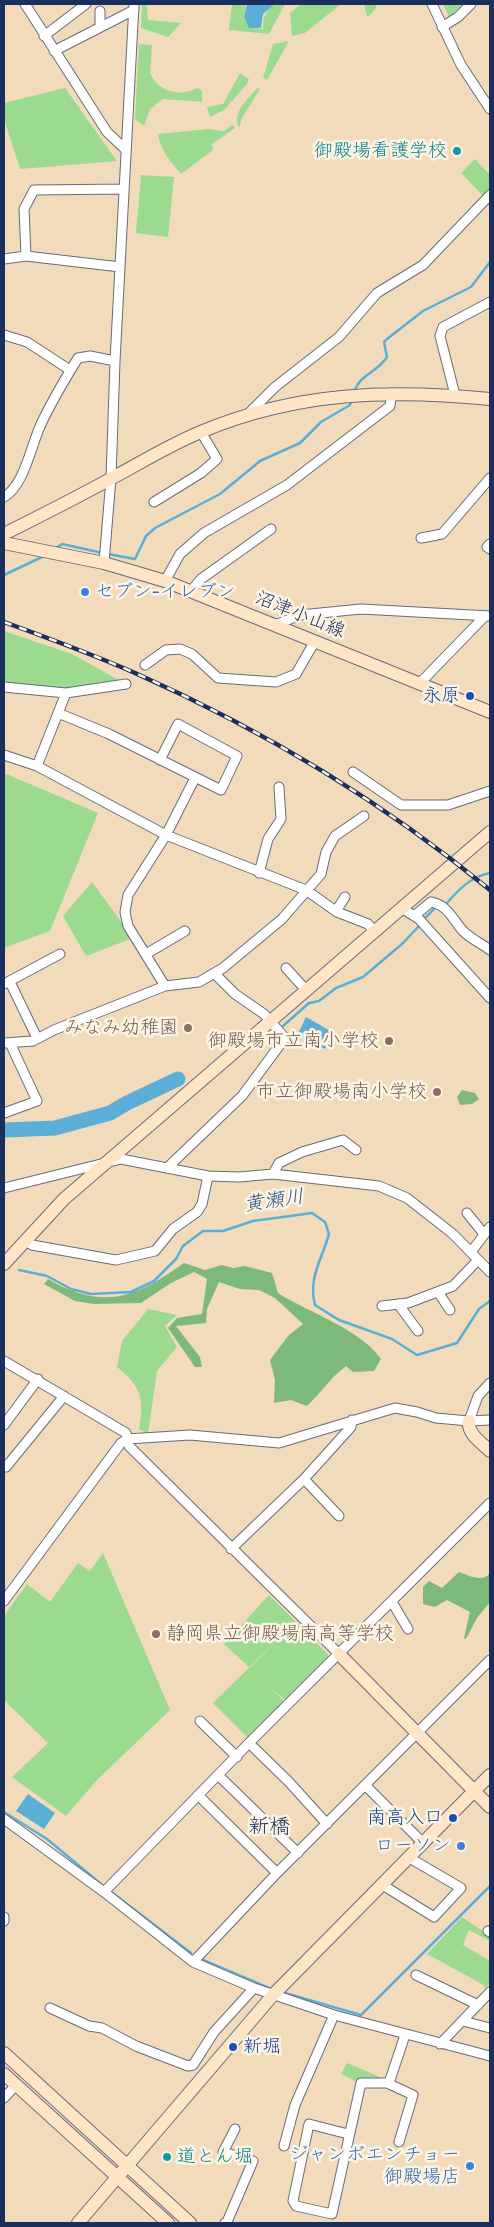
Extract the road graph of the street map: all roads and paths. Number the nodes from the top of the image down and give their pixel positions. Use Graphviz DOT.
graph roads {
  1 [pos="25,4"];
  2 [pos="86,4"];
  3 [pos="432,4"];
  4 [pos="471,4"];
  5 [pos="134,7"];
  6 [pos="100,11"];
  7 [pos="100,27"];
  8 [pos="442,27"];
  9 [pos="44,36"];
  10 [pos="54,51"];
  11 [pos="490,109"];
  12 [pos="126,150"];
  13 [pos="124,190"];
  14 [pos="490,195"];
  15 [pos="26,256"];
  16 [pos="4,259"];
  17 [pos="120,267"];
  18 [pos="490,302"];
  19 [pos="4,335"];
  20 [pos="115,361"];
  21 [pos="70,370"];
  22 [pos="392,393"];
  23 [pos="455,395"];
  24 [pos="490,399"];
  25 [pos="246,416"];
  26 [pos="201,432"];
  27 [pos="111,478"];
  28 [pos="490,478"];
  29 [pos="4,497"];
  30 [pos="154,502"];
  31 [pos="271,529"];
  32 [pos="4,534"];
  33 [pos="421,538"];
  34 [pos="4,543"];
  35 [pos="490,544"];
  36 [pos="490,549"];
  37 [pos="104,563"];
  38 [pos="164,581"];
  39 [pos="190,592"];
  40 [pos="488,616"];
  41 [pos="275,625"];
  42 [pos="315,640"];
  43 [pos="145,665"];
  44 [pos="420,683"];
  45 [pos="126,684"];
  46 [pos="4,687"];
  47 [pos="66,693"];
  48 [pos="488,709"];
  49 [pos="58,713"];
  50 [pos="4,755"];
  51 [pos="160,760"];
  52 [pos="37,766"];
  53 [pos="353,772"];
  54 [pos="195,778"];
  55 [pos="279,787"];
  56 [pos="490,791"];
  57 [pos="364,816"];
  58 [pos="490,832"];
  59 [pos="166,835"];
  60 [pos="259,873"];
  61 [pos="306,890"];
  62 [pos="344,897"];
  63 [pos="403,909"];
  64 [pos="336,911"];
  65 [pos="417,918"];
  66 [pos="185,931"];
  67 [pos="375,932"];
  68 [pos="490,950"];
  69 [pos="60,954"];
  70 [pos="146,954"];
  71 [pos="286,968"];
  72 [pos="214,972"];
  73 [pos="7,983"];
  74 [pos="165,986"];
  75 [pos="306,990"];
  76 [pos="490,998"];
  77 [pos="270,1021"];
  78 [pos="37,1038"];
  79 [pos="6,1043"];
  80 [pos="4,1113"];
  81 [pos="356,1150"];
  82 [pos="105,1163"];
  83 [pos="168,1167"];
  84 [pos="274,1174"];
  85 [pos="208,1176"];
  86 [pos="4,1188"];
  87 [pos="467,1213"];
  88 [pos="487,1231"];
  89 [pos="25,1240"];
  90 [pos="471,1252"];
  91 [pos="478,1260"];
  92 [pos="4,1264"];
  93 [pos="490,1272"];
  94 [pos="438,1292"];
  95 [pos="398,1304"];
  96 [pos="382,1306"];
  97 [pos="450,1310"];
  98 [pos="418,1331"];
  99 [pos="4,1361"];
  100 [pos="38,1379"];
  101 [pos="490,1383"];
  102 [pos="64,1396"];
  103 [pos="352,1420"];
  104 [pos="490,1420"];
  105 [pos="469,1421"];
  106 [pos="4,1424"];
  107 [pos="127,1439"];
  108 [pos="490,1451"];
  109 [pos="4,1465"];
  110 [pos="304,1479"];
  111 [pos="490,1504"];
  112 [pos="339,1516"];
  113 [pos="231,1549"];
  114 [pos="4,1601"];
  115 [pos="392,1602"];
  116 [pos="408,1629"];
  117 [pos="339,1654"];
  118 [pos="490,1660"];
  119 [pos="200,1721"];
  120 [pos="417,1733"];
  121 [pos="249,1743"];
  122 [pos="236,1757"];
  123 [pos="218,1775"];
  124 [pos="490,1775"];
  125 [pos="365,1786"];
  126 [pos="474,1791"];
  127 [pos="198,1795"];
  128 [pos="490,1807"];
  129 [pos="5,1821"];
  130 [pos="327,1824"];
  131 [pos="422,1842"];
  132 [pos="298,1853"];
  133 [pos="408,1857"];
  134 [pos="278,1873"];
  135 [pos="381,1884"];
  136 [pos="104,1892"];
  137 [pos="193,1962"];
  138 [pos="416,1975"];
  139 [pos="254,1988"];
  140 [pos="490,1992"];
  141 [pos="273,1995"];
  142 [pos="478,2005"];
  143 [pos="50,2008"];
  144 [pos="334,2015"];
  145 [pos="463,2021"];
  146 [pos="490,2028"];
  147 [pos="405,2035"];
  148 [pos="440,2044"];
  149 [pos="4,2053"];
  150 [pos="490,2056"];
  151 [pos="4,2074"];
  152 [pos="387,2083"];
  153 [pos="16,2085"];
  154 [pos="4,2098"];
  155 [pos="235,2129"];
  156 [pos="348,2134"];
  157 [pos="399,2142"];
  158 [pos="284,2146"];
  159 [pos="128,2166"];
  160 [pos="119,2177"];
  161 [pos="78,2223"];
  162 [pos="168,2223"];
  163 [pos="190,2223"];
  164 [pos="225,2223"];
  1 -- 9 [label="street"];
  2 -- 9 [label="street"];
  3 -- 8 [label="street"];
  4 -- 8 [label="street"];
  5 -- 7 [label="street"];
  5 -- 12 [label="street"];
  6 -- 7 [label="street"];
  7 -- 10 [label="street"];
  8 -- 11 [label="street"];
  9 -- 10 [label="street"];
  10 -- 12 [label="street"];
  12 -- 13 [label="street"];
  13 -- 15 [label="street"];
  13 -- 17 [label="street"];
  14 -- 25 [label="street"];
  15 -- 16 [label="street"];
  15 -- 17 [label="street"];
  17 -- 20 [label="street"];
  18 -- 23 [label="street"];
  19 -- 21 [label="street"];
  20 -- 21 [label="street"];
  20 -- 27 [label="street"];
  21 -- 29 [label="street"];
  22 -- 23 [label="street"];
  22 -- 25 [label="street"];
  22 -- 38 [label="street"];
  23 -- 24 [label="street"];
  25 -- 26 [label="street"];
  26 -- 27 [label="street"];
  26 -- 30 [label="street"];
  27 -- 32 [label="street"];
  27 -- 37 [label="street"];
  28 -- 33 [label="street"];
  31 -- 39 [label="street"];
  34 -- 37 [label="street, 沼津小山線"];
  35 -- 36 [label="street"];
  37 -- 38 [label="street, 沼津小山線"];
  38 -- 39 [label="street, 沼津小山線"];
  39 -- 41 [label="street, 沼津小山線"];
  40 -- 41 [label="street"];
  40 -- 44 [label="street"];
  41 -- 42 [label="street, 沼津小山線"];
  42 -- 43 [label="street"];
  42 -- 44 [label="street, 沼津小山線"];
  44 -- 48 [label="street, 沼津小山線"];
  45 -- 47 [label="street"];
  46 -- 47 [label="street"];
  47 -- 49 [label="street"];
  49 -- 51 [label="street"];
  49 -- 52 [label="street"];
  50 -- 52 [label="street"];
  51 -- 54 [label="street"];
  51 -- 54 [label="street"];
  52 -- 59 [label="street"];
  53 -- 56 [label="street"];
  54 -- 59 [label="street"];
  55 -- 60 [label="street"];
  57 -- 61 [label="street"];
  58 -- 63 [label="street"];
  59 -- 60 [label="street"];
  59 -- 70 [label="street"];
  60 -- 61 [label="street"];
  61 -- 64 [label="street"];
  61 -- 72 [label="street"];
  62 -- 64 [label="street"];
  63 -- 65 [label="street"];
  63 -- 67 [label="street"];
  64 -- 67 [label="street"];
  65 -- 68 [label="street"];
  65 -- 76 [label="street"];
  66 -- 70 [label="street"];
  67 -- 75 [label="street"];
  69 -- 73 [label="street"];
  70 -- 74 [label="street"];
  71 -- 75 [label="street"];
  72 -- 74 [label="street"];
  72 -- 77 [label="street"];
  73 -- 78 [label="street"];
  74 -- 78 [label="street"];
  75 -- 77 [label="street"];
  77 -- 82 [label="street"];
  77 -- 83 [label="street"];
  78 -- 79 [label="street"];
  79 -- 80 [label="street"];
  81 -- 84 [label="street"];
  82 -- 83 [label="street"];
  82 -- 86 [label="street"];
  82 -- 89 [label="street"];
  83 -- 85 [label="street"];
  84 -- 85 [label="street"];
  84 -- 90 [label="street"];
  85 -- 89 [label="street"];
  87 -- 88 [label="street"];
  88 -- 90 [label="street"];
  89 -- 92 [label="street"];
  90 -- 91 [label="street"];
  91 -- 93 [label="street"];
  91 -- 94 [label="street"];
  94 -- 95 [label="street"];
  94 -- 97 [label="street"];
  95 -- 96 [label="street"];
  95 -- 98 [label="street"];
  99 -- 100 [label="street"];
  100 -- 102 [label="street"];
  100 -- 106 [label="street"];
  101 -- 105 [label="street"];
  102 -- 107 [label="street"];
  102 -- 109 [label="street"];
  103 -- 105 [label="street"];
  103 -- 107 [label="street"];
  103 -- 110 [label="street"];
  104 -- 105 [label="street"];
  105 -- 108 [label="street"];
  107 -- 113 [label="street"];
  107 -- 114 [label="street"];
  110 -- 112 [label="street"];
  110 -- 113 [label="street"];
  111 -- 115 [label="street"];
  113 -- 117 [label="street"];
  115 -- 116 [label="street"];
  115 -- 117 [label="street"];
  117 -- 120 [label="street"];
  117 -- 121 [label="street"];
  118 -- 120 [label="street"];
  119 -- 122 [label="street"];
  120 -- 125 [label="street"];
  120 -- 126 [label="street"];
  121 -- 122 [label="street"];
  121 -- 130 [label="street"];
  122 -- 123 [label="street"];
  123 -- 127 [label="street"];
  123 -- 132 [label="street"];
  124 -- 126 [label="street"];
  125 -- 130 [label="street"];
  125 -- 131 [label="street"];
  126 -- 128 [label="street"];
  126 -- 131 [label="street"];
  127 -- 134 [label="street"];
  127 -- 136 [label="street"];
  129 -- 136 [label="street"];
  130 -- 132 [label="street"];
  131 -- 133 [label="street"];
  132 -- 134 [label="street"];
  133 -- 135 [label="street"];
  133 -- 135 [label="street"];
  134 -- 137 [label="street"];
  135 -- 141 [label="street"];
  136 -- 137 [label="street"];
  137 -- 139 [label="street"];
  138 -- 142 [label="street"];
  139 -- 141 [label="street"];
  139 -- 143 [label="street"];
  140 -- 142 [label="street"];
  141 -- 144 [label="street"];
  141 -- 159 [label="street"];
  142 -- 145 [label="street"];
  144 -- 147 [label="street"];
  144 -- 158 [label="street"];
  145 -- 146 [label="street"];
  145 -- 148 [label="street"];
  147 -- 148 [label="street"];
  147 -- 152 [label="street"];
  148 -- 150 [label="street"];
  149 -- 159 [label="street"];
  151 -- 153 [label="street"];
  152 -- 156 [label="street"];
  152 -- 157 [label="street"];
  153 -- 154 [label="street"];
  153 -- 160 [label="street"];
  155 -- 164 [label="street"];
  156 -- 156 [label="street"];
  159 -- 160 [label="street"];
  159 -- 163 [label="street"];
  160 -- 161 [label="street"];
  160 -- 162 [label="street"];
}
